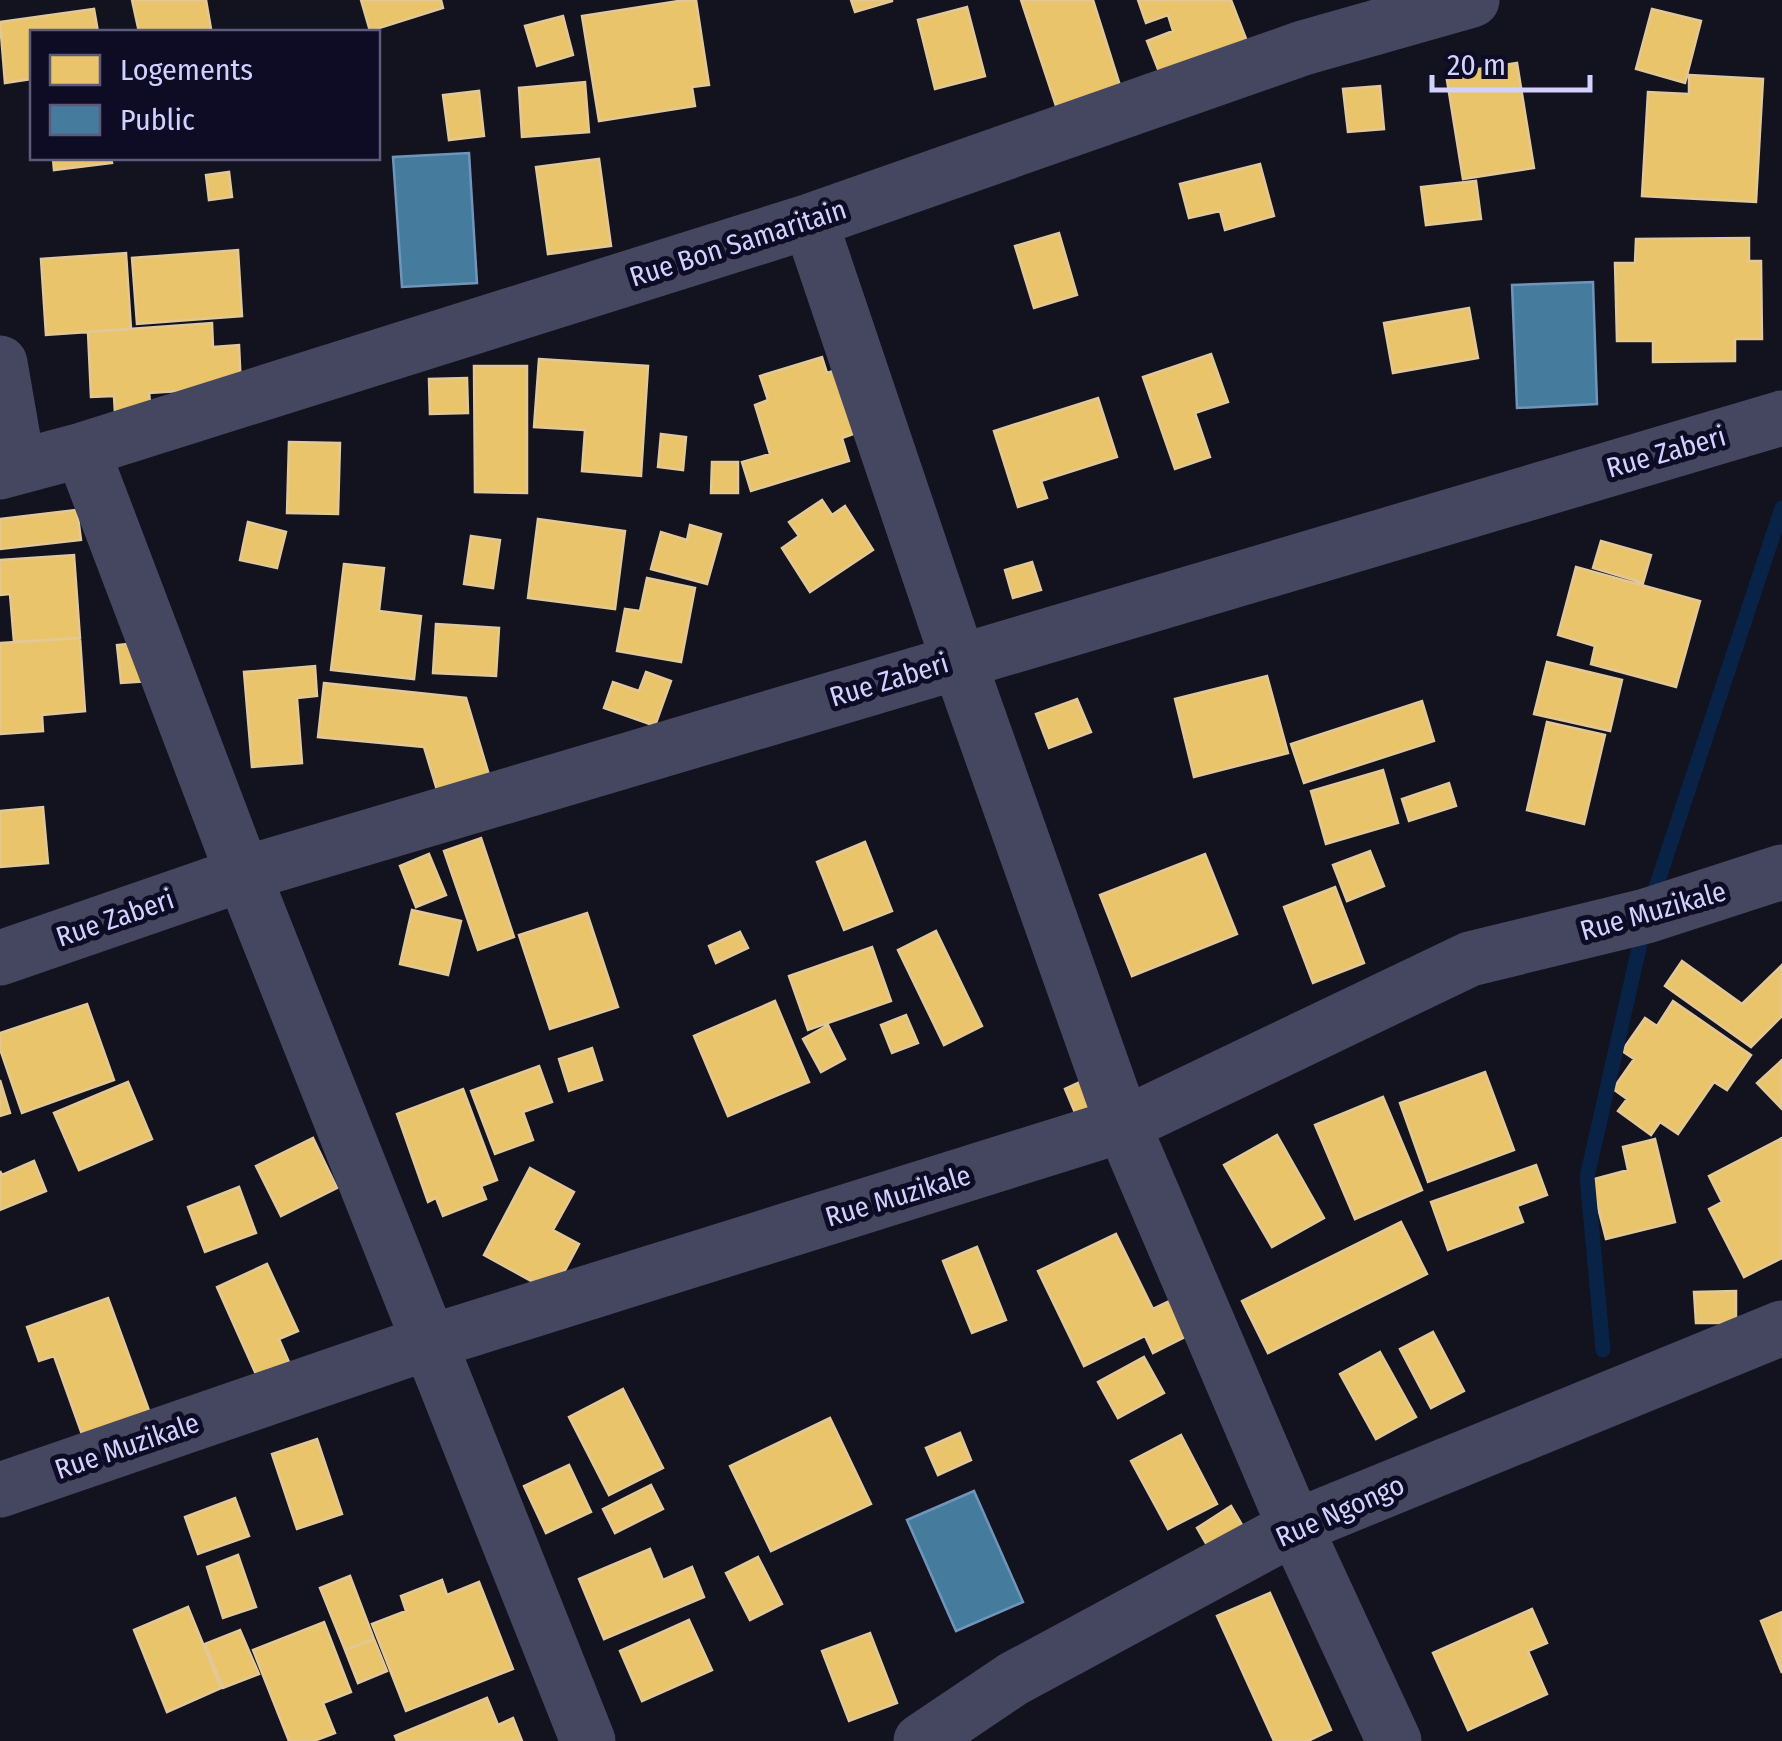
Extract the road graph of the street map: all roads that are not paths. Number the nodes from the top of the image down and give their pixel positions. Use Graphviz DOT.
graph roads {
  1 [pos="1472,0"];
  2 [pos="810,221"];
  3 [pos="0,362"];
  4 [pos="1782,418"];
  5 [pos="82,450"];
  6 [pos="9,470"];
  7 [pos="958,660"];
  8 [pos="1782,872"];
  9 [pos="243,874"];
  10 [pos="0,958"];
  11 [pos="1124,1125"];
  12 [pos="1782,1328"];
  13 [pos="427,1344"];
  14 [pos="0,1490"];
  15 [pos="1295,1528"];
  16 [pos="588,1741"];
  17 [pos="921,1741"];
  18 [pos="1394,1741"];
  1 -- 2 [label="street, Rue Bon Samaritain"];
  2 -- 5 [label="street, Rue Bon Samaritain"];
  2 -- 7 [label="street"];
  3 -- 6 [label="street"];
  4 -- 7 [label="street, Rue Zaberi"];
  5 -- 6 [label="street, Rue Bon Samaritain"];
  5 -- 9 [label="street"];
  7 -- 9 [label="street, Rue Zaberi"];
  7 -- 11 [label="street"];
  8 -- 11 [label="street, Rue Muzikale"];
  9 -- 10 [label="street, Rue Zaberi"];
  9 -- 13 [label="street"];
  11 -- 13 [label="street, Rue Muzikale"];
  11 -- 15 [label="street"];
  12 -- 15 [label="street, Rue Ngongo"];
  13 -- 14 [label="street, Rue Muzikale"];
  13 -- 16 [label="street"];
  15 -- 17 [label="street, Rue Ngongo"];
  15 -- 18 [label="street"];
}
